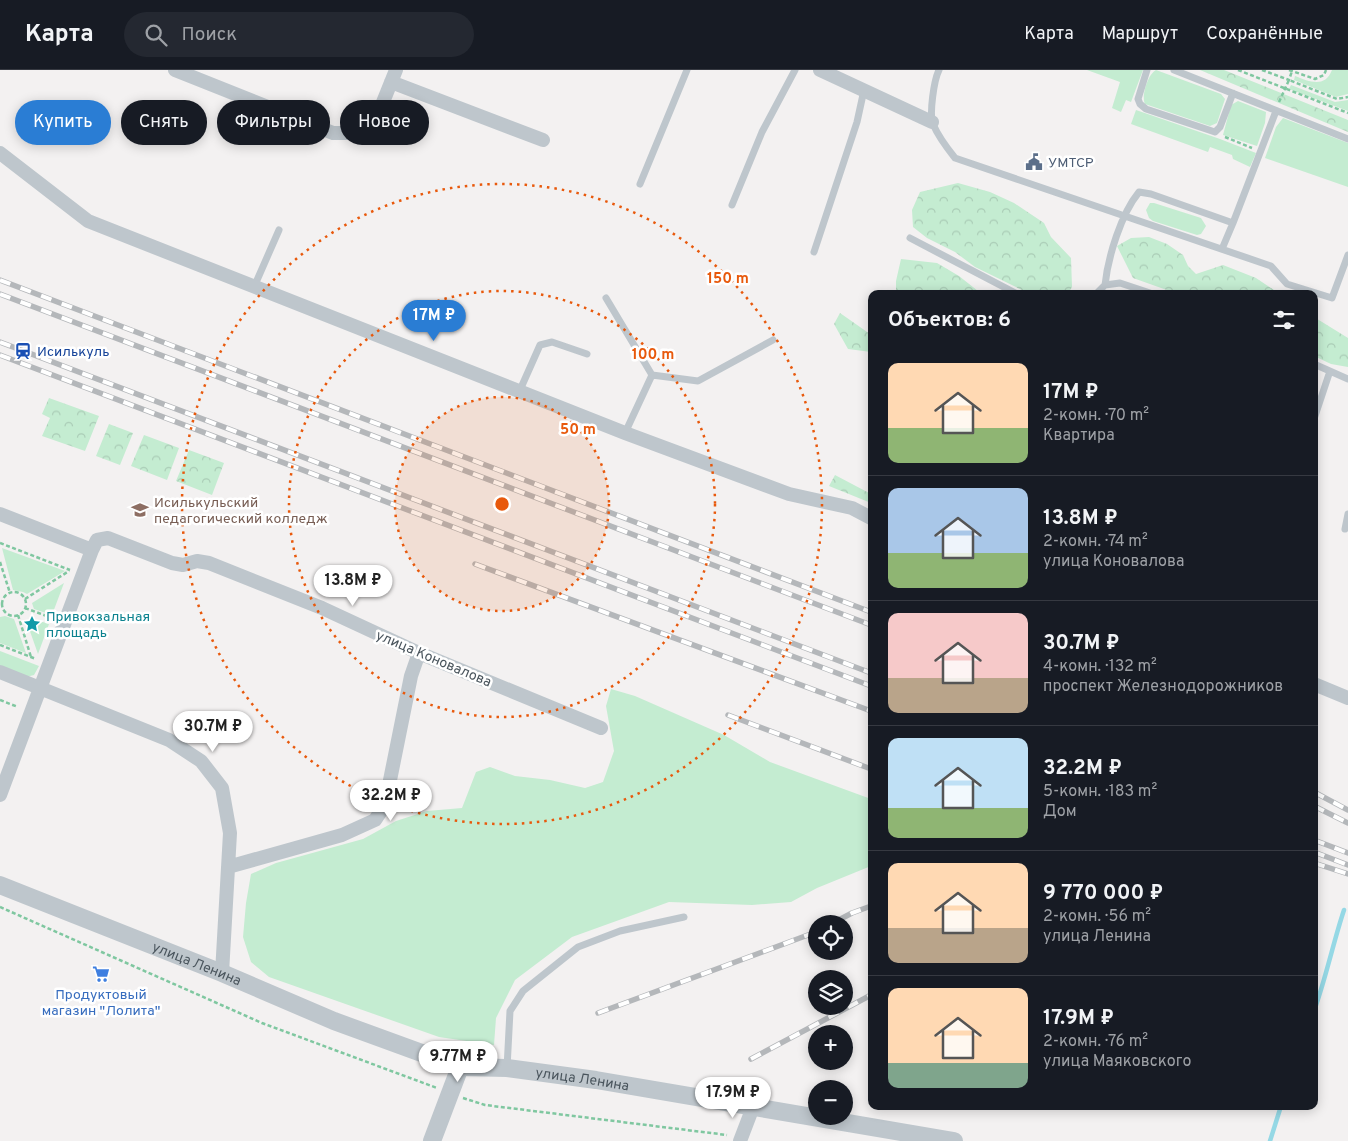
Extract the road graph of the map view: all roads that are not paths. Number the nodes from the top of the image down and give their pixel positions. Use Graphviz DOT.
graph roads {
  1 [pos="175,70"];
  2 [pos="687,70"];
  3 [pos="795,70"];
  4 [pos="820,70"];
  5 [pos="939,70"];
  6 [pos="1147,70"];
  7 [pos="1174,70"];
  8 [pos="393,76"];
  9 [pos="864,90"];
  10 [pos="1233,93"];
  11 [pos="1276,111"];
  12 [pos="932,122"];
  13 [pos="1348,139"];
  14 [pos="543,140"];
  15 [pos="0,153"];
  16 [pos="640,184"];
  17 [pos="732,205"];
  18 [pos="1125,216"];
  19 [pos="1233,223"];
  20 [pos="279,230"];
  21 [pos="910,238"];
  22 [pos="1222,249"];
  23 [pos="814,252"];
  24 [pos="1348,255"];
  25 [pos="1105,285"];
  26 [pos="253,287"];
  27 [pos="1009,290"];
  28 [pos="1100,290"];
  29 [pos="1141,290"];
  30 [pos="1306,290"];
  31 [pos="1318,294"];
  32 [pos="606,298"];
  33 [pos="773,340"];
  34 [pos="587,354"];
  35 [pos="1318,366"];
  36 [pos="1330,371"];
  37 [pos="652,375"];
  38 [pos="1348,379"];
  39 [pos="520,390"];
  40 [pos="1318,407"];
  41 [pos="625,432"];
  42 [pos="0,514"];
  43 [pos="1348,514"];
  44 [pos="868,516"];
  45 [pos="1345,529"];
  46 [pos="95,545"];
  47 [pos="420,653"];
  48 [pos="0,672"];
  49 [pos="1318,685"];
  50 [pos="41,687"];
  51 [pos="1348,698"];
  52 [pos="602,728"];
  53 [pos="0,795"];
  54 [pos="228,867"];
  55 [pos="0,884"];
  56 [pos="684,917"];
  57 [pos="222,973"];
  58 [pos="460,1067"];
  59 [pos="507,1068"];
  60 [pos="753,1107"];
  61 [pos="912,1138"];
  62 [pos="432,1141"];
  63 [pos="740,1141"];
  64 [pos="954,1141"];
  1 -- 8 [label="street"];
  2 -- 16 [label="lane"];
  3 -- 17 [label="lane"];
  4 -- 9 [label="street"];
  5 -- 12 [label="lane"];
  6 -- 10 [label="lane"];
  7 -- 10 [label="lane"];
  8 -- 14 [label="street"];
  9 -- 12 [label="street"];
  9 -- 23 [label="lane"];
  10 -- 11 [label="lane"];
  11 -- 13 [label="lane"];
  11 -- 19 [label="lane"];
  12 -- 18 [label="lane"];
  15 -- 26 [label="street"];
  18 -- 19 [label="lane"];
  18 -- 22 [label="lane"];
  18 -- 25 [label="lane"];
  19 -- 22 [label="lane"];
  20 -- 26 [label="lane"];
  21 -- 27 [label="lane"];
  22 -- 30 [label="lane"];
  24 -- 31 [label="lane"];
  25 -- 28 [label="lane"];
  25 -- 29 [label="lane"];
  26 -- 39 [label="street"];
  32 -- 37 [label="lane"];
  33 -- 37 [label="lane"];
  34 -- 39 [label="lane"];
  35 -- 36 [label="lane"];
  36 -- 38 [label="lane"];
  36 -- 40 [label="lane"];
  37 -- 41 [label="lane"];
  39 -- 41 [label="street"];
  41 -- 44 [label="street"];
  42 -- 46 [label="street, улица Коновалова"];
  43 -- 45 [label="lane"];
  46 -- 47 [label="street, улица Коновалова"];
  46 -- 50 [label="street"];
  47 -- 52 [label="street, улица Коновалова"];
  47 -- 54 [label="street"];
  48 -- 50 [label="street"];
  49 -- 51 [label="street"];
  50 -- 53 [label="street"];
  50 -- 54 [label="street"];
  54 -- 57 [label="street"];
  55 -- 57 [label="street, улица Ленина"];
  56 -- 59 [label="lane"];
  57 -- 58 [label="street, улица Ленина"];
  58 -- 59 [label="street, улица Ленина"];
  58 -- 62 [label="street"];
  59 -- 60 [label="street, улица Ленина"];
  60 -- 61 [label="street, улица Ленина"];
  60 -- 63 [label="street"];
  61 -- 64 [label="street, улица Ленина"];
}
